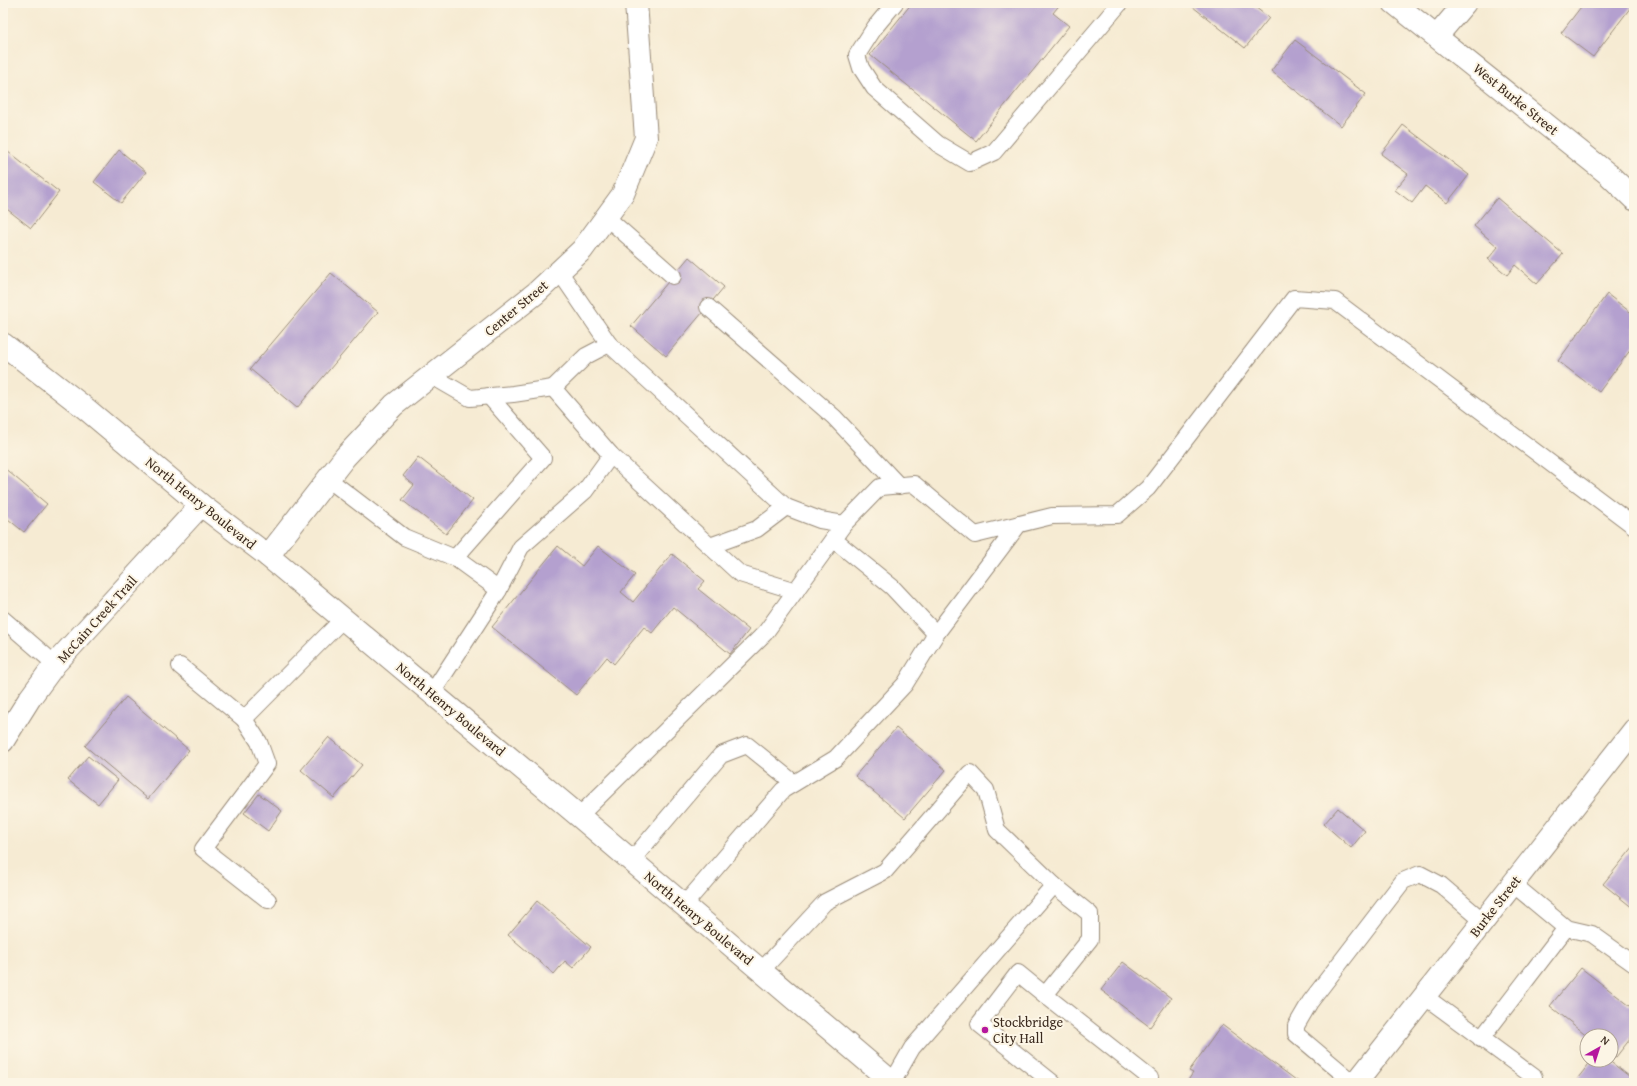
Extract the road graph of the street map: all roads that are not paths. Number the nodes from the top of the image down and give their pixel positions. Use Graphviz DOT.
graph roads {
  1 [pos="636,3"];
  2 [pos="895,3"];
  3 [pos="1120,3"];
  4 [pos="1394,3"];
  5 [pos="1465,3"];
  6 [pos="1437,36"];
  7 [pos="1634,199"];
  8 [pos="606,217"];
  9 [pos="559,271"];
  10 [pos="673,276"];
  11 [pos="708,307"];
  12 [pos="3,344"];
  13 [pos="609,344"];
  14 [pos="432,376"];
  15 [pos="553,388"];
  16 [pos="489,396"];
  17 [pos="612,455"];
  18 [pos="328,479"];
  19 [pos="899,486"];
  20 [pos="201,505"];
  21 [pos="786,507"];
  22 [pos="844,524"];
  23 [pos="1019,524"];
  24 [pos="1634,526"];
  25 [pos="833,539"];
  26 [pos="710,546"];
  27 [pos="268,556"];
  28 [pos="455,558"];
  29 [pos="499,590"];
  30 [pos="796,591"];
  31 [pos="3,619"];
  32 [pos="343,619"];
  33 [pos="936,634"];
  34 [pos="55,664"];
  35 [pos="180,666"];
  36 [pos="432,693"];
  37 [pos="244,719"];
  38 [pos="1634,730"];
  39 [pos="3,741"];
  40 [pos="794,783"];
  41 [pos="579,816"];
  42 [pos="631,860"];
  43 [pos="1512,884"];
  44 [pos="1054,885"];
  45 [pos="268,900"];
  46 [pos="684,905"];
  47 [pos="1483,921"];
  48 [pos="1566,928"];
  49 [pos="1634,964"];
  50 [pos="761,971"];
  51 [pos="1045,995"];
  52 [pos="1424,996"];
  53 [pos="1481,1039"];
  54 [pos="1534,1077"];
  55 [pos="892,1083"];
  56 [pos="1053,1083"];
  57 [pos="1147,1083"];
  58 [pos="1355,1083"];
  1 -- 8 [label="main road, Center Street"];
  2 -- 3 [label="lane"];
  4 -- 6 [label="main road, West Burke Street"];
  5 -- 6 [label="main road"];
  6 -- 7 [label="main road, West Burke Street"];
  8 -- 9 [label="main road, Center Street"];
  8 -- 10 [label="lane"];
  9 -- 13 [label="lane"];
  9 -- 14 [label="main road, Center Street"];
  11 -- 19 [label="lane"];
  12 -- 20 [label="main road, North Henry Boulevard"];
  13 -- 15 [label="lane"];
  13 -- 21 [label="lane"];
  14 -- 16 [label="lane"];
  14 -- 18 [label="main road, Center Street"];
  15 -- 16 [label="lane"];
  15 -- 17 [label="lane"];
  16 -- 28 [label="lane"];
  17 -- 26 [label="lane"];
  17 -- 29 [label="lane"];
  18 -- 27 [label="main road, Center Street"];
  18 -- 28 [label="lane"];
  19 -- 22 [label="lane"];
  19 -- 23 [label="lane"];
  20 -- 27 [label="main road, North Henry Boulevard"];
  20 -- 34 [label="main road, McCain Creek Trail"];
  21 -- 22 [label="lane"];
  21 -- 26 [label="lane"];
  22 -- 25 [label="lane"];
  23 -- 24 [label="lane"];
  23 -- 33 [label="lane"];
  25 -- 30 [label="lane"];
  25 -- 33 [label="lane"];
  26 -- 30 [label="lane"];
  27 -- 32 [label="main road, North Henry Boulevard"];
  28 -- 29 [label="lane"];
  29 -- 36 [label="lane"];
  30 -- 41 [label="lane"];
  31 -- 34 [label="lane"];
  32 -- 36 [label="main road, North Henry Boulevard"];
  32 -- 37 [label="lane"];
  33 -- 40 [label="lane"];
  34 -- 39 [label="main road, McCain Creek Trail"];
  35 -- 37 [label="lane"];
  36 -- 41 [label="main road, North Henry Boulevard"];
  37 -- 45 [label="lane"];
  38 -- 43 [label="main road, Burke Street"];
  40 -- 42 [label="lane"];
  40 -- 46 [label="lane"];
  41 -- 42 [label="main road, North Henry Boulevard"];
  42 -- 46 [label="main road, North Henry Boulevard"];
  43 -- 47 [label="main road, Burke Street"];
  43 -- 48 [label="lane"];
  44 -- 50 [label="lane"];
  44 -- 51 [label="lane"];
  44 -- 55 [label="lane"];
  46 -- 50 [label="main road, North Henry Boulevard"];
  47 -- 52 [label="main road, Burke Street"];
  47 -- 58 [label="lane"];
  48 -- 49 [label="lane"];
  48 -- 53 [label="lane"];
  50 -- 55 [label="main road, North Henry Boulevard"];
  51 -- 56 [label="lane"];
  51 -- 57 [label="lane"];
  52 -- 53 [label="lane"];
  52 -- 58 [label="main road, Burke Street"];
  53 -- 54 [label="lane"];
}
